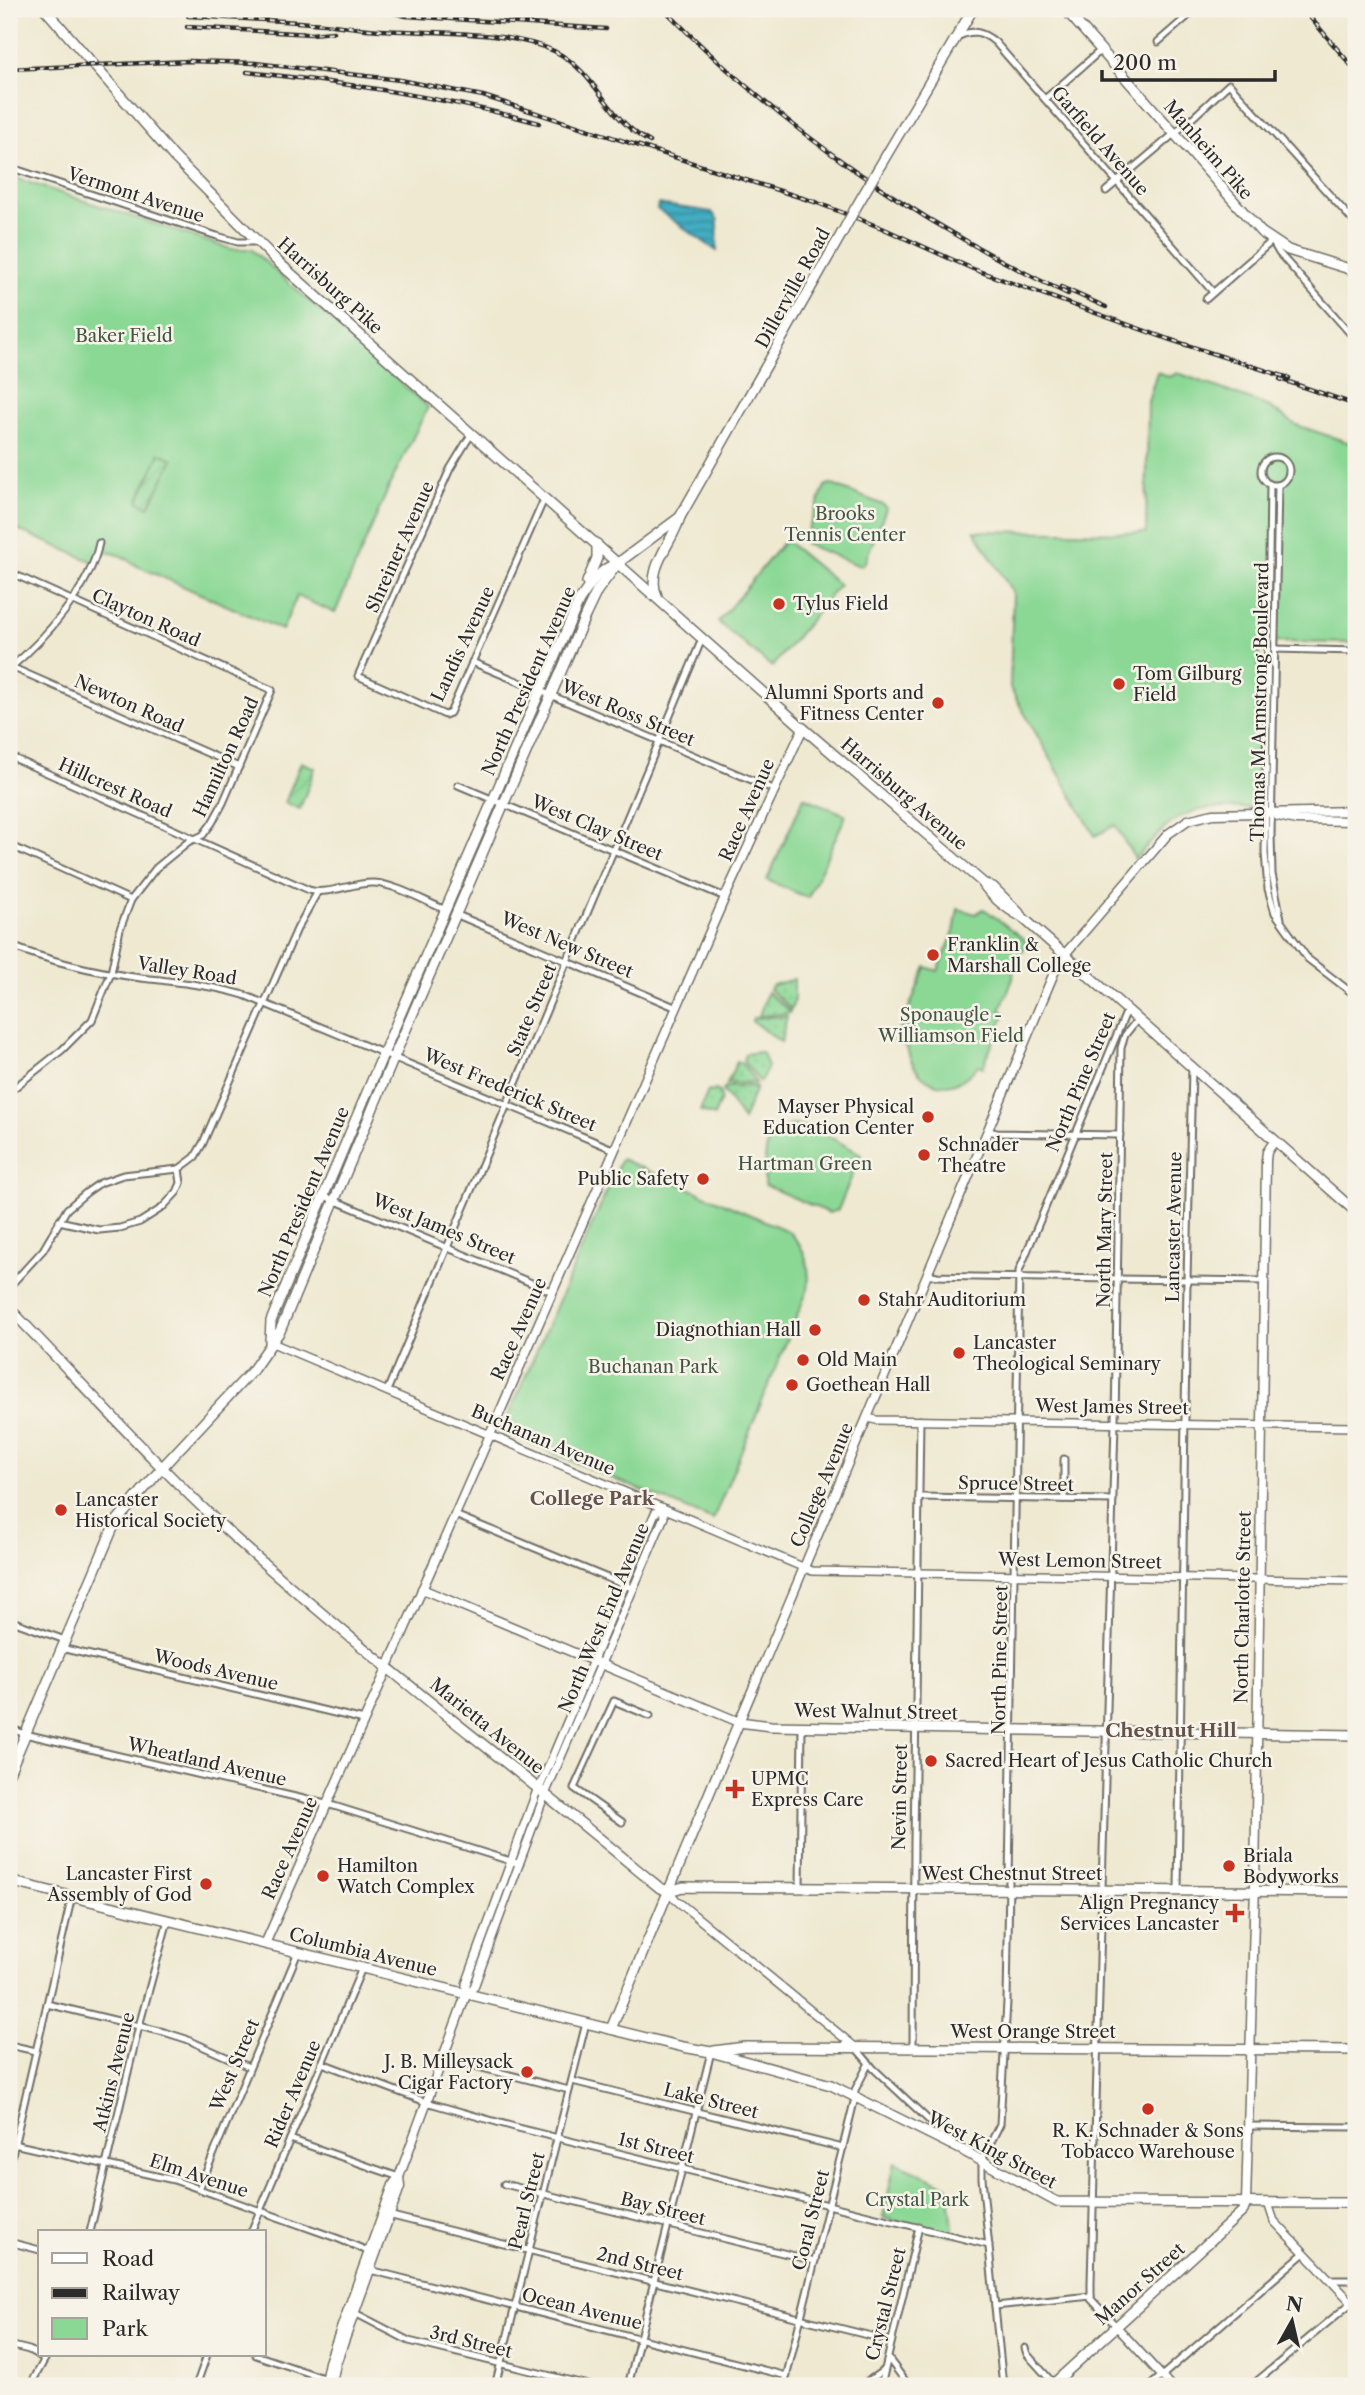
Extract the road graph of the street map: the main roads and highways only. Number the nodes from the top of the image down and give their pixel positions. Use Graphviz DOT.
graph roads {
  1 [pos="45,9"];
  2 [pos="973,9"];
  3 [pos="1065,9"];
  4 [pos="1356,271"];
  5 [pos="680,517"];
  6 [pos="597,544"];
  7 [pos="618,563"];
  8 [pos="658,599"];
  9 [pos="579,601"];
  10 [pos="803,728"];
  11 [pos="1356,811"];
  12 [pos="1269,815"];
  13 [pos="1356,821"];
  14 [pos="1063,954"];
  15 [pos="1275,1140"];
  16 [pos="1356,1212"];
  17 [pos="9,1308"];
  18 [pos="270,1342"];
  19 [pos="163,1468"];
  20 [pos="422,1589"];
  21 [pos="388,1666"];
  22 [pos="740,1722"];
  23 [pos="1257,1733"];
  24 [pos="1356,1735"];
  25 [pos="9,1773"];
  26 [pos="9,1881"];
  27 [pos="669,1891"];
  28 [pos="1255,1891"];
  29 [pos="1356,1892"];
  30 [pos="265,1944"];
  31 [pos="466,1995"];
  32 [pos="611,2029"];
  33 [pos="1250,2049"];
  34 [pos="1356,2050"];
  35 [pos="711,2052"];
  36 [pos="1246,2203"];
  37 [pos="1356,2203"];
  38 [pos="372,2253"];
  39 [pos="351,2311"];
  40 [pos="328,2383"];
  41 [pos="1052,2385"];
  1 -- 6 [label="main road, Harrisburg Pike"];
  2 -- 5 [label="main road, Dillerville Road, bridge"];
  3 -- 4 [label="main road, Manheim Pike"];
  5 -- 7 [label="main road, Dillerville Road"];
  5 -- 8 [label="main road"];
  6 -- 7 [label="main road, Harrisburg Pike"];
  6 -- 9 [label="main road"];
  7 -- 8 [label="main road, Harrisburg Avenue"];
  7 -- 9 [label="main road, North President Avenue"];
  7 -- 18 [label="main road, North President Avenue"];
  8 -- 10 [label="main road, Harrisburg Avenue"];
  9 -- 18 [label="main road, North President Avenue"];
  10 -- 14 [label="main road, Harrisburg Avenue"];
  10 -- 20 [label="main road, Race Avenue"];
  11 -- 12 [label="main road"];
  12 -- 13 [label="main road"];
  12 -- 14 [label="main road, College Avenue"];
  14 -- 15 [label="main road, Harrisburg Avenue"];
  14 -- 22 [label="main road, College Avenue"];
  15 -- 16 [label="main road, Harrisburg Avenue"];
  15 -- 23 [label="main road, North Charlotte Street"];
  17 -- 19 [label="main road, Marietta Avenue"];
  18 -- 19 [label="main road, North President Avenue"];
  19 -- 21 [label="main road, Marietta Avenue"];
  19 -- 25 [label="main road, North President Avenue"];
  20 -- 21 [label="main road, Race Avenue"];
  20 -- 22 [label="main road, West Walnut Street"];
  21 -- 27 [label="main road, Marietta Avenue"];
  21 -- 30 [label="main road, Race Avenue"];
  22 -- 23 [label="main road, West Walnut Street"];
  22 -- 27 [label="main road, College Avenue"];
  23 -- 24 [label="main road, West Walnut Street"];
  23 -- 28 [label="main road, North Charlotte Street"];
  26 -- 30 [label="main road, Columbia Avenue"];
  27 -- 28 [label="main road, West Chestnut Street"];
  27 -- 32 [label="main road, College Avenue"];
  28 -- 29 [label="main road, West Chestnut Street"];
  28 -- 33 [label="main road, North Charlotte Street"];
  30 -- 31 [label="main road, Columbia Avenue"];
  31 -- 32 [label="main road, Columbia Avenue"];
  31 -- 38 [label="main road"];
  32 -- 35 [label="main road, Columbia Avenue"];
  33 -- 34 [label="main road, West Orange Street"];
  33 -- 35 [label="main road, West Orange Street"];
  33 -- 36 [label="main road, North Charlotte Street"];
  35 -- 36 [label="main road, West King Street"];
  36 -- 37 [label="main road, West King Street"];
  36 -- 41 [label="main road, Manor Street"];
  38 -- 39 [label="main road"];
  38 -- 39 [label="main road"];
  39 -- 40 [label="main road"];
}
